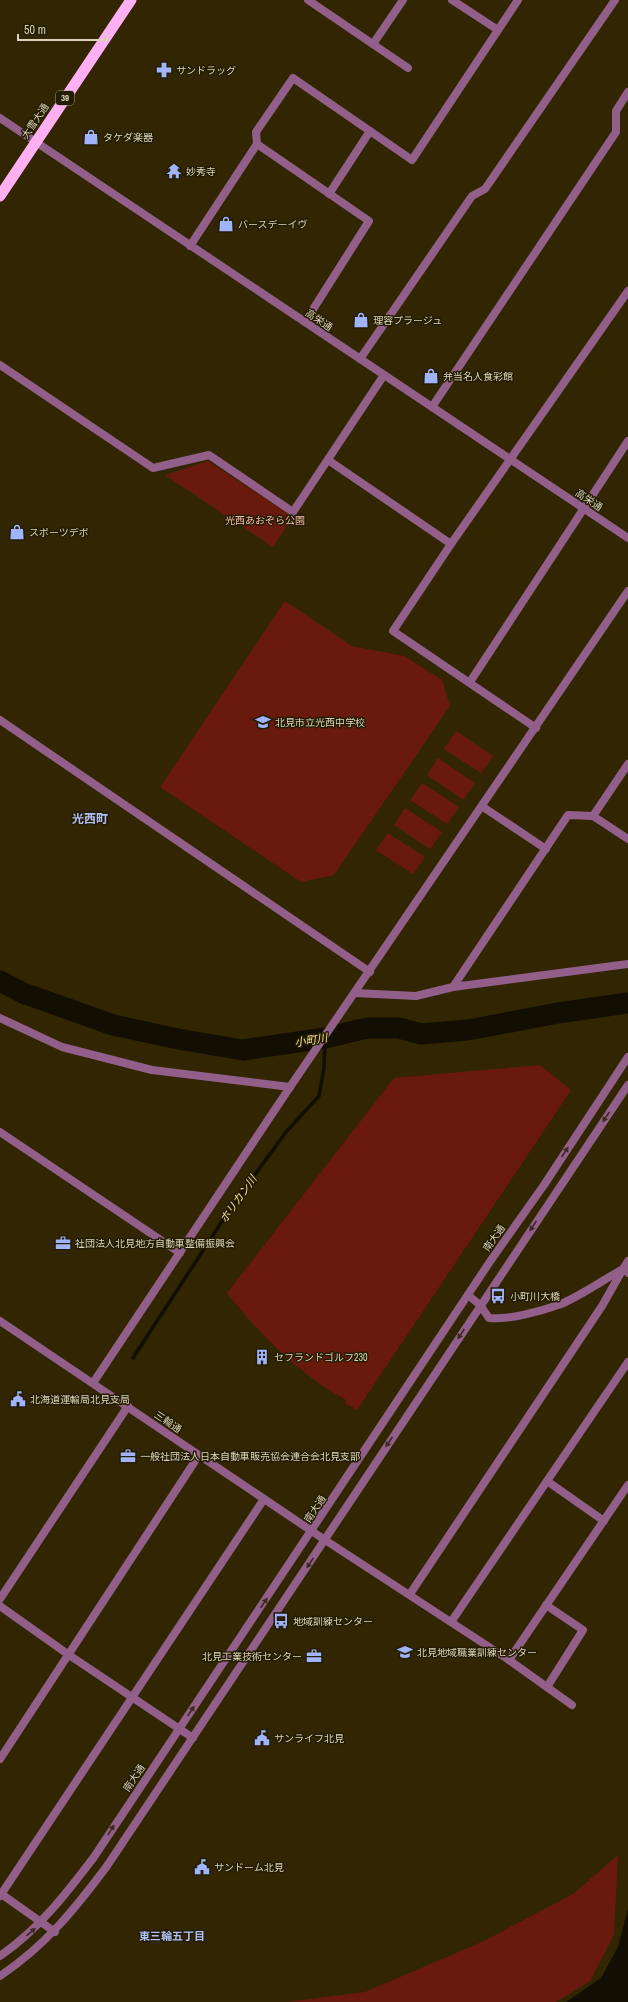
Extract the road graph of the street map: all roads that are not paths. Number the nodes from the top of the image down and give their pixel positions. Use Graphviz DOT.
graph roads {
  1 [pos="131,0"];
  2 [pos="308,0"];
  3 [pos="403,0"];
  4 [pos="452,0"];
  5 [pos="518,0"];
  6 [pos="615,0"];
  7 [pos="498,30"];
  8 [pos="373,44"];
  9 [pos="408,68"];
  10 [pos="628,92"];
  11 [pos="0,118"];
  12 [pos="370,131"];
  13 [pos="35,142"];
  14 [pos="257,144"];
  15 [pos="329,194"];
  16 [pos="0,196"];
  17 [pos="190,246"];
  18 [pos="628,291"];
  19 [pos="305,322"];
  20 [pos="360,359"];
  21 [pos="0,365"];
  22 [pos="384,375"];
  23 [pos="432,407"];
  24 [pos="628,441"];
  25 [pos="328,460"];
  26 [pos="511,460"];
  27 [pos="583,509"];
  28 [pos="628,538"];
  29 [pos="451,544"];
  30 [pos="628,591"];
  31 [pos="470,682"];
  32 [pos="0,720"];
  33 [pos="536,728"];
  34 [pos="628,764"];
  35 [pos="483,807"];
  36 [pos="593,816"];
  37 [pos="628,839"];
  38 [pos="546,848"];
  39 [pos="628,964"];
  40 [pos="370,972"];
  41 [pos="454,987"];
  42 [pos="355,993"];
  43 [pos="0,1018"];
  44 [pos="628,1057"];
  45 [pos="628,1085"];
  46 [pos="290,1087"];
  47 [pos="0,1132"];
  48 [pos="180,1253"];
  49 [pos="628,1261"];
  50 [pos="625,1271"];
  51 [pos="468,1295"];
  52 [pos="480,1305"];
  53 [pos="0,1321"];
  54 [pos="628,1362"];
  55 [pos="93,1383"];
  56 [pos="128,1406"];
  57 [pos="199,1455"];
  58 [pos="547,1482"];
  59 [pos="628,1485"];
  60 [pos="264,1499"];
  61 [pos="604,1521"];
  62 [pos="312,1531"];
  63 [pos="325,1540"];
  64 [pos="410,1594"];
  65 [pos="0,1599"];
  66 [pos="546,1605"];
  67 [pos="0,1606"];
  68 [pos="451,1622"];
  69 [pos="69,1655"];
  70 [pos="509,1660"];
  71 [pos="546,1687"];
  72 [pos="133,1698"];
  73 [pos="572,1705"];
  74 [pos="180,1728"];
  75 [pos="193,1738"];
  76 [pos="0,1758"];
  77 [pos="0,1894"];
  78 [pos="42,1922"];
  79 [pos="55,1932"];
  80 [pos="0,1956"];
  81 [pos="0,1976"];
  1 -- 13 [label="highway, 大雪大通 / 39"];
  2 -- 8 [label="street"];
  3 -- 8 [label="street"];
  4 -- 7 [label="street"];
  5 -- 7 [label="street"];
  6 -- 20 [label="street"];
  7 -- 12 [label="street"];
  8 -- 9 [label="street"];
  10 -- 23 [label="street"];
  11 -- 13 [label="street, 高栄通"];
  12 -- 14 [label="street"];
  12 -- 15 [label="street"];
  13 -- 16 [label="highway, 大雪大通 / 39"];
  13 -- 17 [label="street, 高栄通"];
  14 -- 15 [label="street"];
  14 -- 17 [label="street"];
  15 -- 19 [label="street"];
  17 -- 19 [label="street, 高栄通"];
  18 -- 26 [label="street"];
  19 -- 20 [label="street, 高栄通"];
  20 -- 22 [label="street, 高栄通"];
  21 -- 25 [label="street"];
  22 -- 23 [label="street, 高栄通"];
  22 -- 25 [label="street"];
  23 -- 26 [label="street, 高栄通"];
  24 -- 27 [label="street"];
  25 -- 29 [label="street"];
  26 -- 27 [label="street, 高栄通"];
  26 -- 29 [label="street"];
  27 -- 28 [label="street, 高栄通"];
  27 -- 31 [label="street"];
  29 -- 31 [label="street"];
  30 -- 33 [label="street"];
  31 -- 33 [label="street"];
  32 -- 40 [label="street"];
  33 -- 35 [label="street"];
  34 -- 36 [label="street"];
  35 -- 38 [label="street"];
  35 -- 40 [label="street"];
  36 -- 37 [label="street"];
  36 -- 38 [label="street"];
  38 -- 41 [label="street"];
  39 -- 41 [label="street"];
  40 -- 42 [label="street"];
  41 -- 42 [label="street"];
  42 -- 46 [label="street"];
  43 -- 46 [label="street"];
  51 -- 44 [label="street, 南大通, one-way"];
  45 -- 52 [label="street, one-way"];
  46 -- 48 [label="street"];
  47 -- 48 [label="street"];
  48 -- 55 [label="street"];
  49 -- 50 [label="street"];
  50 -- 52 [label="street"];
  50 -- 64 [label="street"];
  51 -- 52 [label="street"];
  51 -- 62 [label="street, 南大通"];
  52 -- 63 [label="street, one-way"];
  53 -- 55 [label="street, 三輪通"];
  54 -- 58 [label="street"];
  55 -- 56 [label="street, 三輪通"];
  56 -- 57 [label="street, 三輪通"];
  56 -- 65 [label="street"];
  57 -- 60 [label="street, 三輪通"];
  57 -- 69 [label="street"];
  58 -- 61 [label="street"];
  58 -- 68 [label="street"];
  59 -- 61 [label="street"];
  60 -- 62 [label="street, 三輪通"];
  60 -- 72 [label="street"];
  61 -- 66 [label="street"];
  62 -- 63 [label="street, 三輪通"];
  74 -- 62 [label="street, 南大通, one-way"];
  63 -- 64 [label="street, 三輪通"];
  63 -- 75 [label="street, one-way"];
  64 -- 68 [label="street, 三輪通"];
  66 -- 70 [label="street"];
  66 -- 71 [label="street"];
  67 -- 69 [label="street"];
  68 -- 70 [label="street, 三輪通"];
  69 -- 72 [label="street"];
  69 -- 76 [label="street"];
  70 -- 71 [label="street, 三輪通"];
  71 -- 73 [label="street, 三輪通"];
  72 -- 74 [label="street"];
  72 -- 77 [label="street"];
  74 -- 75 [label="street"];
  78 -- 74 [label="street, 南大通, one-way"];
  75 -- 79 [label="street"];
  77 -- 78 [label="street"];
  78 -- 79 [label="street"];
  80 -- 78 [label="street, 南大通, one-way"];
  79 -- 81 [label="street"];
}
